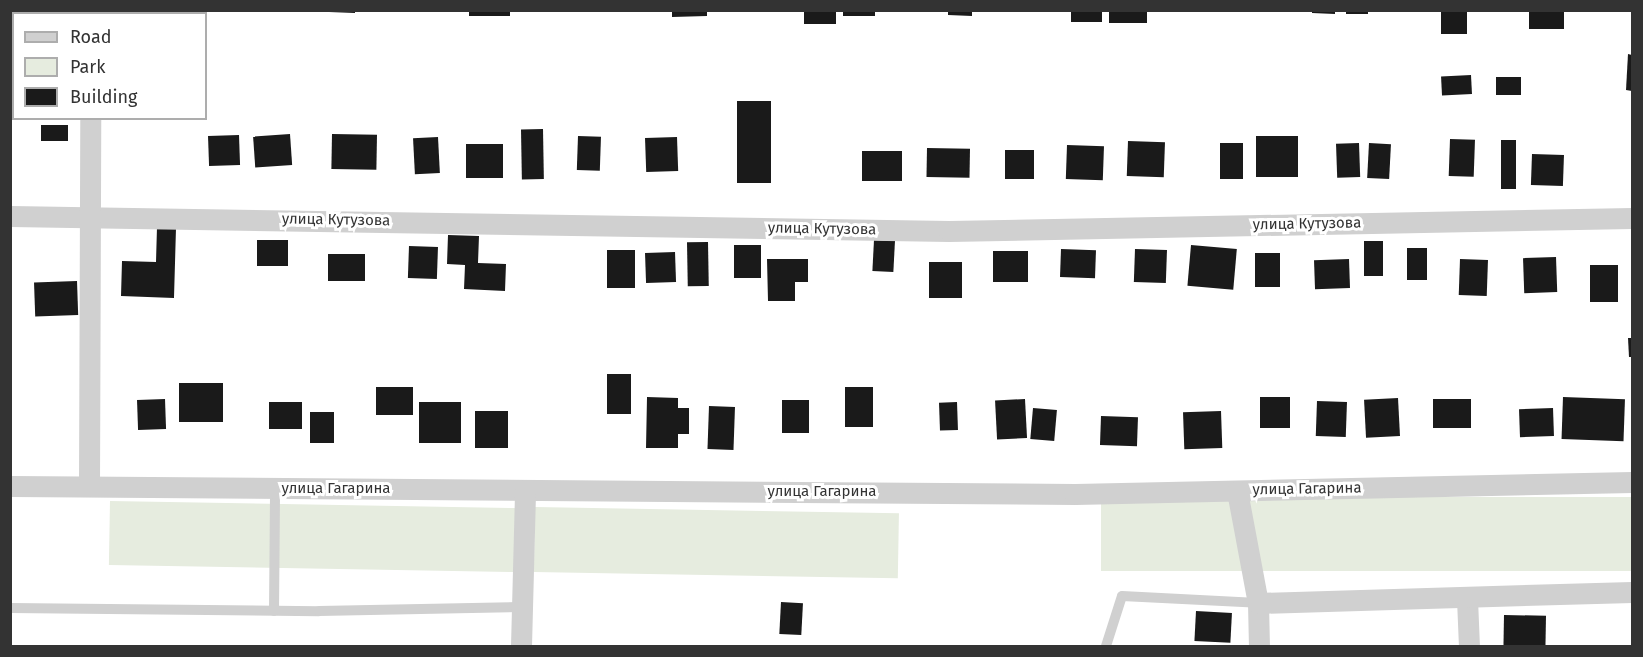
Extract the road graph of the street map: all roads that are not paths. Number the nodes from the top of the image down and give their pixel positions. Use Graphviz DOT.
graph roads {
  1 [pos="90,120"];
  2 [pos="10,216"];
  3 [pos="89,216"];
  4 [pos="1632,218"];
  5 [pos="1632,482"];
  6 [pos="10,486"];
  7 [pos="89,486"];
  8 [pos="275,488"];
  9 [pos="525,490"];
  10 [pos="1237,491"];
  11 [pos="1632,592"];
  12 [pos="1467,599"];
  13 [pos="1258,603"];
  14 [pos="10,608"];
  15 [pos="522,608"];
  16 [pos="274,611"];
  17 [pos="521,646"];
  18 [pos="1106,646"];
  19 [pos="1259,646"];
  20 [pos="1469,646"];
  1 -- 3 [label="street"];
  2 -- 3 [label="street, улица Кутузова"];
  3 -- 4 [label="street, улица Кутузова"];
  3 -- 7 [label="street"];
  5 -- 10 [label="street, улица Гагарина"];
  6 -- 7 [label="street, улица Гагарина"];
  7 -- 8 [label="street, улица Гагарина"];
  8 -- 9 [label="street, улица Гагарина"];
  8 -- 16 [label="lane"];
  9 -- 10 [label="street, улица Гагарина"];
  9 -- 15 [label="street"];
  10 -- 13 [label="street"];
  11 -- 12 [label="street"];
  12 -- 13 [label="street"];
  12 -- 20 [label="street"];
  13 -- 18 [label="lane"];
  13 -- 19 [label="street"];
  14 -- 16 [label="lane"];
  15 -- 16 [label="lane"];
  15 -- 17 [label="street"];
}
